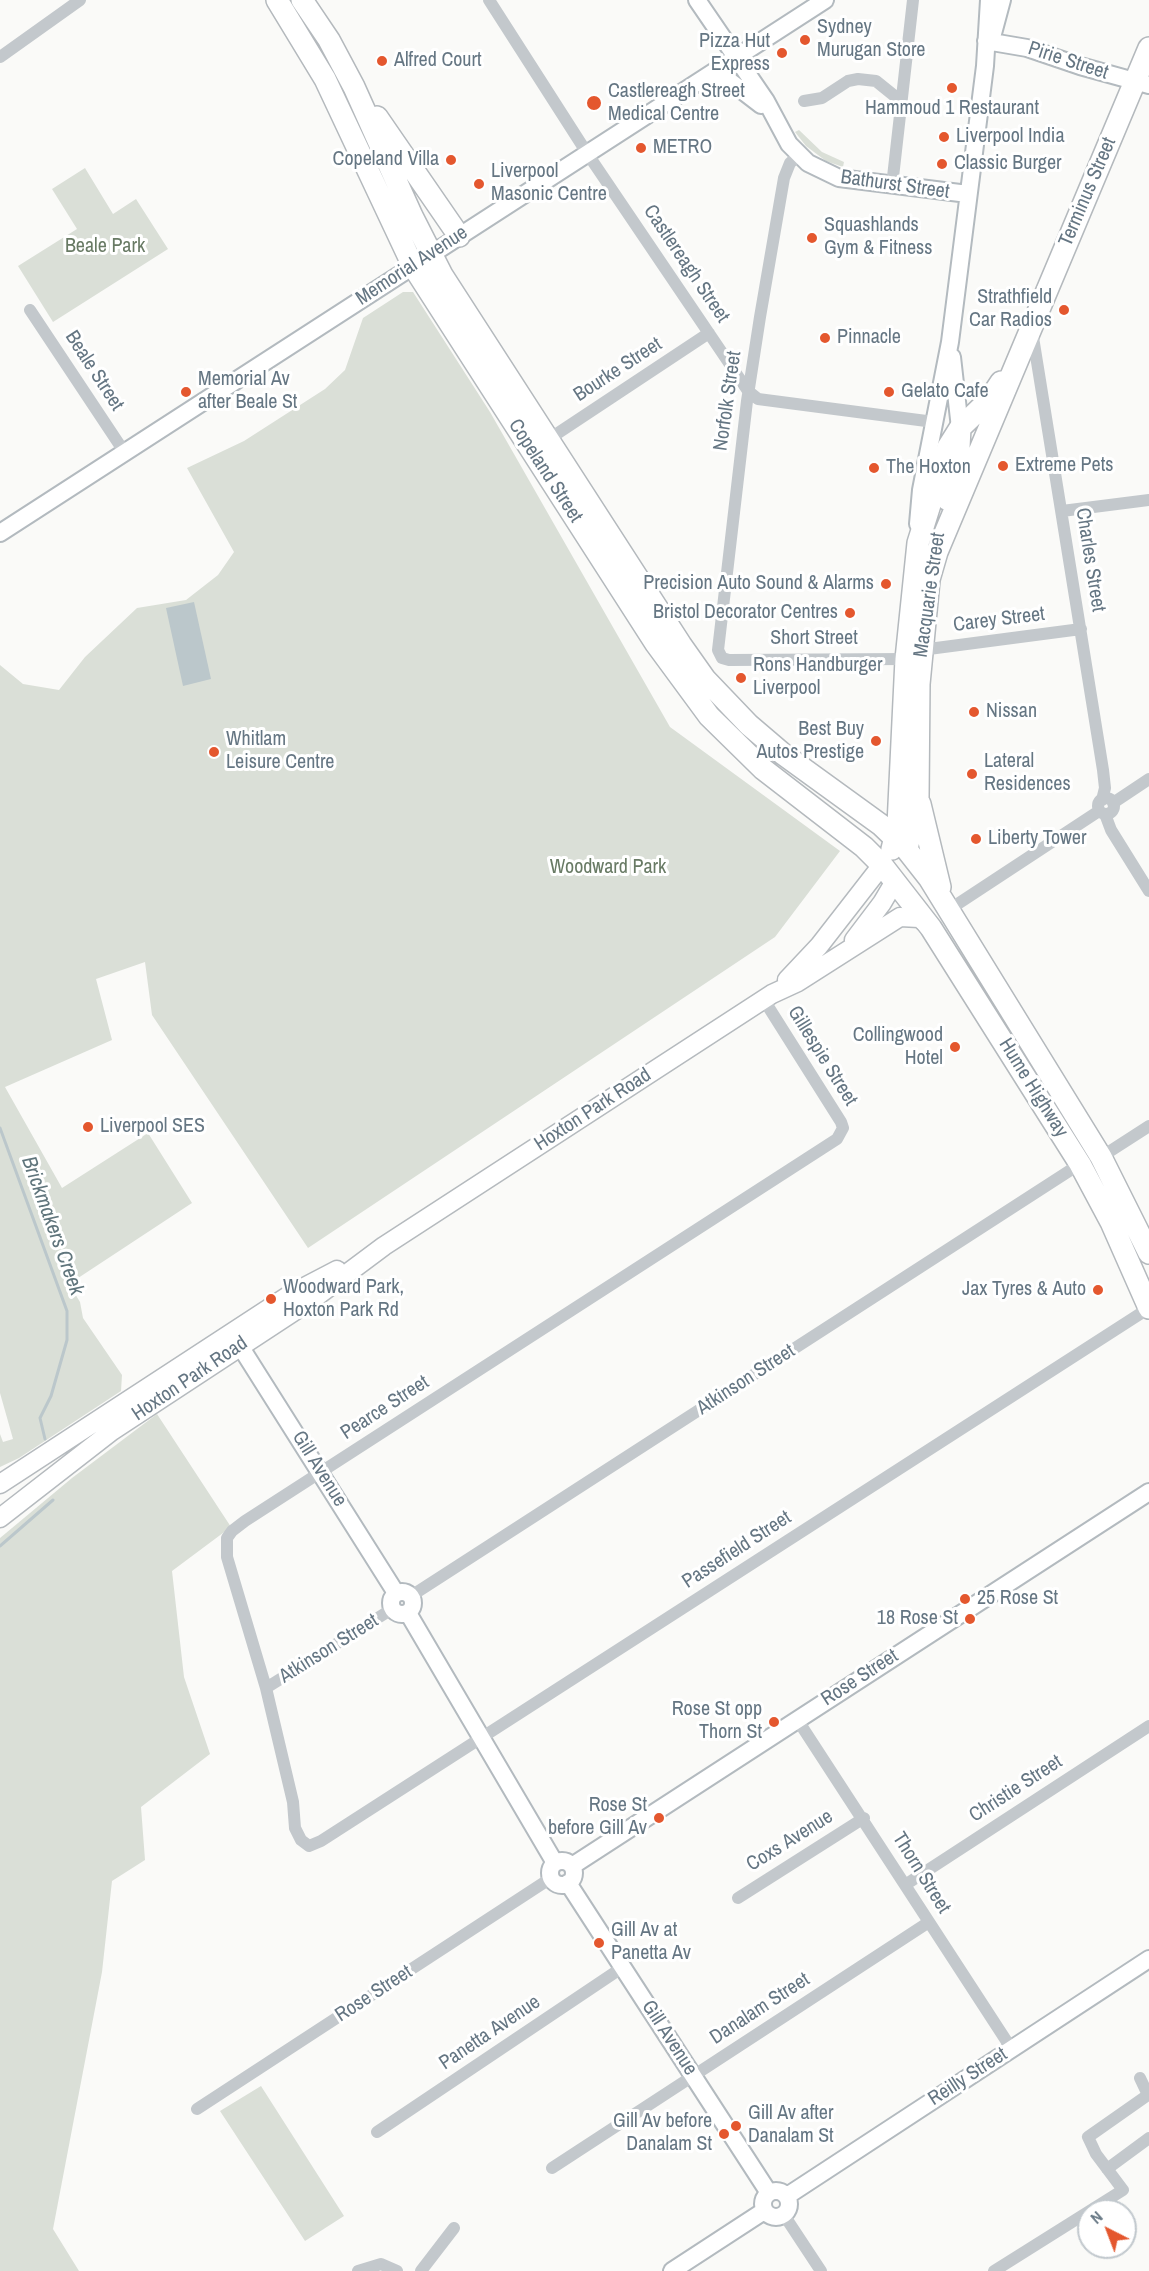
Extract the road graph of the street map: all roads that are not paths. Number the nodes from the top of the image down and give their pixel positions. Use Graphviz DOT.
graph roads {
  1 [pos="80,0"];
  2 [pos="277,0"];
  3 [pos="303,0"];
  4 [pos="489,0"];
  5 [pos="696,0"];
  6 [pos="825,0"];
  7 [pos="913,0"];
  8 [pos="989,0"];
  9 [pos="1002,0"];
  10 [pos="988,46"];
  11 [pos="1149,48"];
  12 [pos="0,57"];
  13 [pos="735,57"];
  14 [pos="1142,84"];
  15 [pos="692,85"];
  16 [pos="804,101"];
  17 [pos="902,102"];
  18 [pos="368,115"];
  19 [pos="774,119"];
  20 [pos="587,153"];
  21 [pos="799,155"];
  22 [pos="892,186"];
  23 [pos="968,194"];
  24 [pos="459,236"];
  25 [pos="430,254"];
  26 [pos="413,266"];
  27 [pos="30,310"];
  28 [pos="1030,331"];
  29 [pos="709,333"];
  30 [pos="950,342"];
  31 [pos="748,391"];
  32 [pos="934,422"];
  33 [pos="960,428"];
  34 [pos="549,439"];
  35 [pos="125,453"];
  36 [pos="1149,500"];
  37 [pos="1062,511"];
  38 [pos="0,533"];
  39 [pos="918,543"];
  40 [pos="928,583"];
  41 [pos="1082,629"];
  42 [pos="914,655"];
  43 [pos="722,658"];
  44 [pos="1149,779"];
  45 [pos="901,780"];
  46 [pos="918,798"];
  47 [pos="852,802"];
  48 [pos="1105,807"];
  49 [pos="901,844"];
  50 [pos="888,873"];
  51 [pos="1149,891"];
  52 [pos="946,903"];
  53 [pos="931,928"];
  54 [pos="826,965"];
  55 [pos="768,997"];
  56 [pos="1149,1126"];
  57 [pos="841,1134"];
  58 [pos="1101,1157"];
  59 [pos="1080,1164"];
  60 [pos="1149,1253"];
  61 [pos="1149,1308"];
  62 [pos="234,1337"];
  63 [pos="321,1472"];
  64 [pos="0,1484"];
  65 [pos="1149,1492"];
  66 [pos="0,1518"];
  67 [pos="402,1603"];
  68 [pos="266,1688"];
  69 [pos="797,1719"];
  70 [pos="1149,1726"];
  71 [pos="481,1738"];
  72 [pos="864,1818"];
  73 [pos="346,1825"];
  74 [pos="553,1871"];
  75 [pos="570,1874"];
  76 [pos="905,1885"];
  77 [pos="738,1898"];
  78 [pos="929,1922"];
  79 [pos="1149,1959"];
  80 [pos="624,1967"];
  81 [pos="1011,2048"];
  82 [pos="694,2076"];
  83 [pos="1140,2078"];
  84 [pos="1149,2094"];
  85 [pos="197,2109"];
  86 [pos="377,2132"];
  87 [pos="1149,2138"];
  88 [pos="552,2168"];
  89 [pos="1107,2169"];
  90 [pos="769,2193"];
  91 [pos="787,2196"];
  92 [pos="764,2211"];
  93 [pos="784,2215"];
  94 [pos="454,2228"];
  95 [pos="358,2271"];
  96 [pos="397,2271"];
  97 [pos="421,2271"];
  98 [pos="672,2271"];
  99 [pos="821,2271"];
  100 [pos="994,2271"];
  1 -- 12 [label="street"];
  2 -- 26 [label="highway, Copeland Street"];
  3 -- 18 [label="highway, Copeland Street"];
  4 -- 20 [label="street, Castlereagh Street"];
  5 -- 13 [label="street, Bathurst Street"];
  6 -- 13 [label="street, Memorial Avenue"];
  7 -- 17 [label="street"];
  8 -- 10 [label="street, Macquarie Street"];
  9 -- 10 [label="street, Macquarie Street"];
  10 -- 14 [label="street, Pirie Street"];
  10 -- 23 [label="street, Macquarie Street"];
  11 -- 14 [label="highway, Terminus Street"];
  13 -- 15 [label="street, Memorial Avenue"];
  13 -- 19 [label="street, Bathurst Street"];
  14 -- 28 [label="highway, Terminus Street"];
  15 -- 19 [label="street"];
  15 -- 20 [label="street, Memorial Avenue"];
  16 -- 17 [label="street"];
  17 -- 22 [label="street"];
  18 -- 24 [label="highway"];
  18 -- 25 [label="highway, Copeland Street"];
  19 -- 21 [label="street, Bathurst Street"];
  20 -- 24 [label="street, Memorial Avenue"];
  20 -- 29 [label="street, Castlereagh Street"];
  21 -- 22 [label="street, Bathurst Street"];
  21 -- 31 [label="street, Norfolk Street"];
  22 -- 23 [label="street, Bathurst Street"];
  23 -- 30 [label="street, Macquarie Street"];
  24 -- 25 [label="street, Memorial Avenue"];
  25 -- 26 [label="street, Memorial Avenue"];
  25 -- 34 [label="highway, Copeland Street"];
  26 -- 35 [label="street, Memorial Avenue"];
  26 -- 50 [label="highway, Copeland Street"];
  27 -- 35 [label="street, Beale Street"];
  28 -- 33 [label="highway, Terminus Street"];
  28 -- 37 [label="street, Charles Street"];
  28 -- 40 [label="highway, Terminus Street"];
  29 -- 31 [label="street, Castlereagh Street"];
  29 -- 34 [label="street, Bourke Street"];
  30 -- 32 [label="street, Macquarie Street"];
  30 -- 33 [label="street, Macquarie Street"];
  31 -- 32 [label="street"];
  31 -- 43 [label="street, Norfolk Street"];
  32 -- 39 [label="street, Macquarie Street"];
  33 -- 39 [label="highway, Terminus Street"];
  33 -- 40 [label="highway, Macquarie Street"];
  34 -- 47 [label="highway, Copeland Street"];
  35 -- 38 [label="street, Memorial Avenue"];
  36 -- 37 [label="street"];
  37 -- 41 [label="street, Charles Street"];
  39 -- 42 [label="highway, Macquarie Street"];
  40 -- 42 [label="highway, Macquarie Street"];
  41 -- 42 [label="street, Carey Street"];
  41 -- 48 [label="street, Charles Street"];
  42 -- 43 [label="street, Short Street"];
  42 -- 45 [label="highway, Macquarie Street"];
  42 -- 46 [label="highway, Macquarie Street"];
  44 -- 48 [label="street"];
  45 -- 47 [label="highway"];
  45 -- 49 [label="highway, Macquarie Street"];
  46 -- 49 [label="highway, Macquarie Street"];
  46 -- 52 [label="highway"];
  47 -- 49 [label="highway, Copeland Street"];
  48 -- 51 [label="street, Charles Street"];
  48 -- 52 [label="street"];
  49 -- 50 [label="highway"];
  49 -- 52 [label="highway, Hume Highway"];
  50 -- 53 [label="highway, Hume Highway"];
  50 -- 54 [label="main road, Hoxton Park Road"];
  50 -- 55 [label="main road, Hoxton Park Road"];
  52 -- 58 [label="highway, Hume Highway"];
  53 -- 54 [label="main road, Hoxton Park Road"];
  53 -- 59 [label="highway, Hume Highway"];
  54 -- 55 [label="main road, Hoxton Park Road"];
  55 -- 57 [label="street, Gillespie Street"];
  55 -- 62 [label="main road, Hoxton Park Road"];
  56 -- 58 [label="street"];
  57 -- 63 [label="street, Pearce Street"];
  58 -- 60 [label="highway, Hume Highway"];
  59 -- 61 [label="highway, Hume Highway"];
  59 -- 67 [label="street, Atkinson Street"];
  61 -- 71 [label="street, Passefield Street"];
  62 -- 63 [label="street, Gill Avenue"];
  62 -- 64 [label="main road, Hoxton Park Road"];
  62 -- 66 [label="main road, Hoxton Park Road"];
  63 -- 67 [label="street, Gill Avenue"];
  63 -- 68 [label="street, Pearce Street"];
  65 -- 69 [label="street, Rose Street"];
  67 -- 68 [label="street, Atkinson Street"];
  67 -- 71 [label="street, Gill Avenue"];
  68 -- 73 [label="street, Pearce Street"];
  69 -- 72 [label="street, Thorn Street"];
  69 -- 75 [label="street, Rose Street"];
  70 -- 76 [label="street, Christie Street"];
  71 -- 73 [label="street, Passefield Street"];
  71 -- 74 [label="street, Gill Avenue"];
  72 -- 76 [label="street, Thorn Street"];
  72 -- 77 [label="street, Coxs Avenue"];
  74 -- 75 [label="street"];
  74 -- 85 [label="street, Rose Street"];
  75 -- 80 [label="street, Gill Avenue"];
  76 -- 78 [label="street, Thorn Street"];
  78 -- 81 [label="street, Thorn Street"];
  78 -- 82 [label="street, Danalam Street"];
  79 -- 81 [label="street, Reilly Street"];
  80 -- 82 [label="street, Gill Avenue"];
  80 -- 86 [label="street, Panetta Avenue"];
  81 -- 91 [label="street, Reilly Street"];
  82 -- 88 [label="street, Danalam Street"];
  82 -- 90 [label="street, Gill Avenue"];
  83 -- 84 [label="street"];
  84 -- 89 [label="street"];
  87 -- 89 [label="street"];
  89 -- 100 [label="street"];
  90 -- 91 [label="street"];
  90 -- 92 [label="street"];
  91 -- 93 [label="street"];
  92 -- 93 [label="street"];
  92 -- 98 [label="street"];
  93 -- 99 [label="street"];
  94 -- 97 [label="street"];
  95 -- 96 [label="street"];
}
